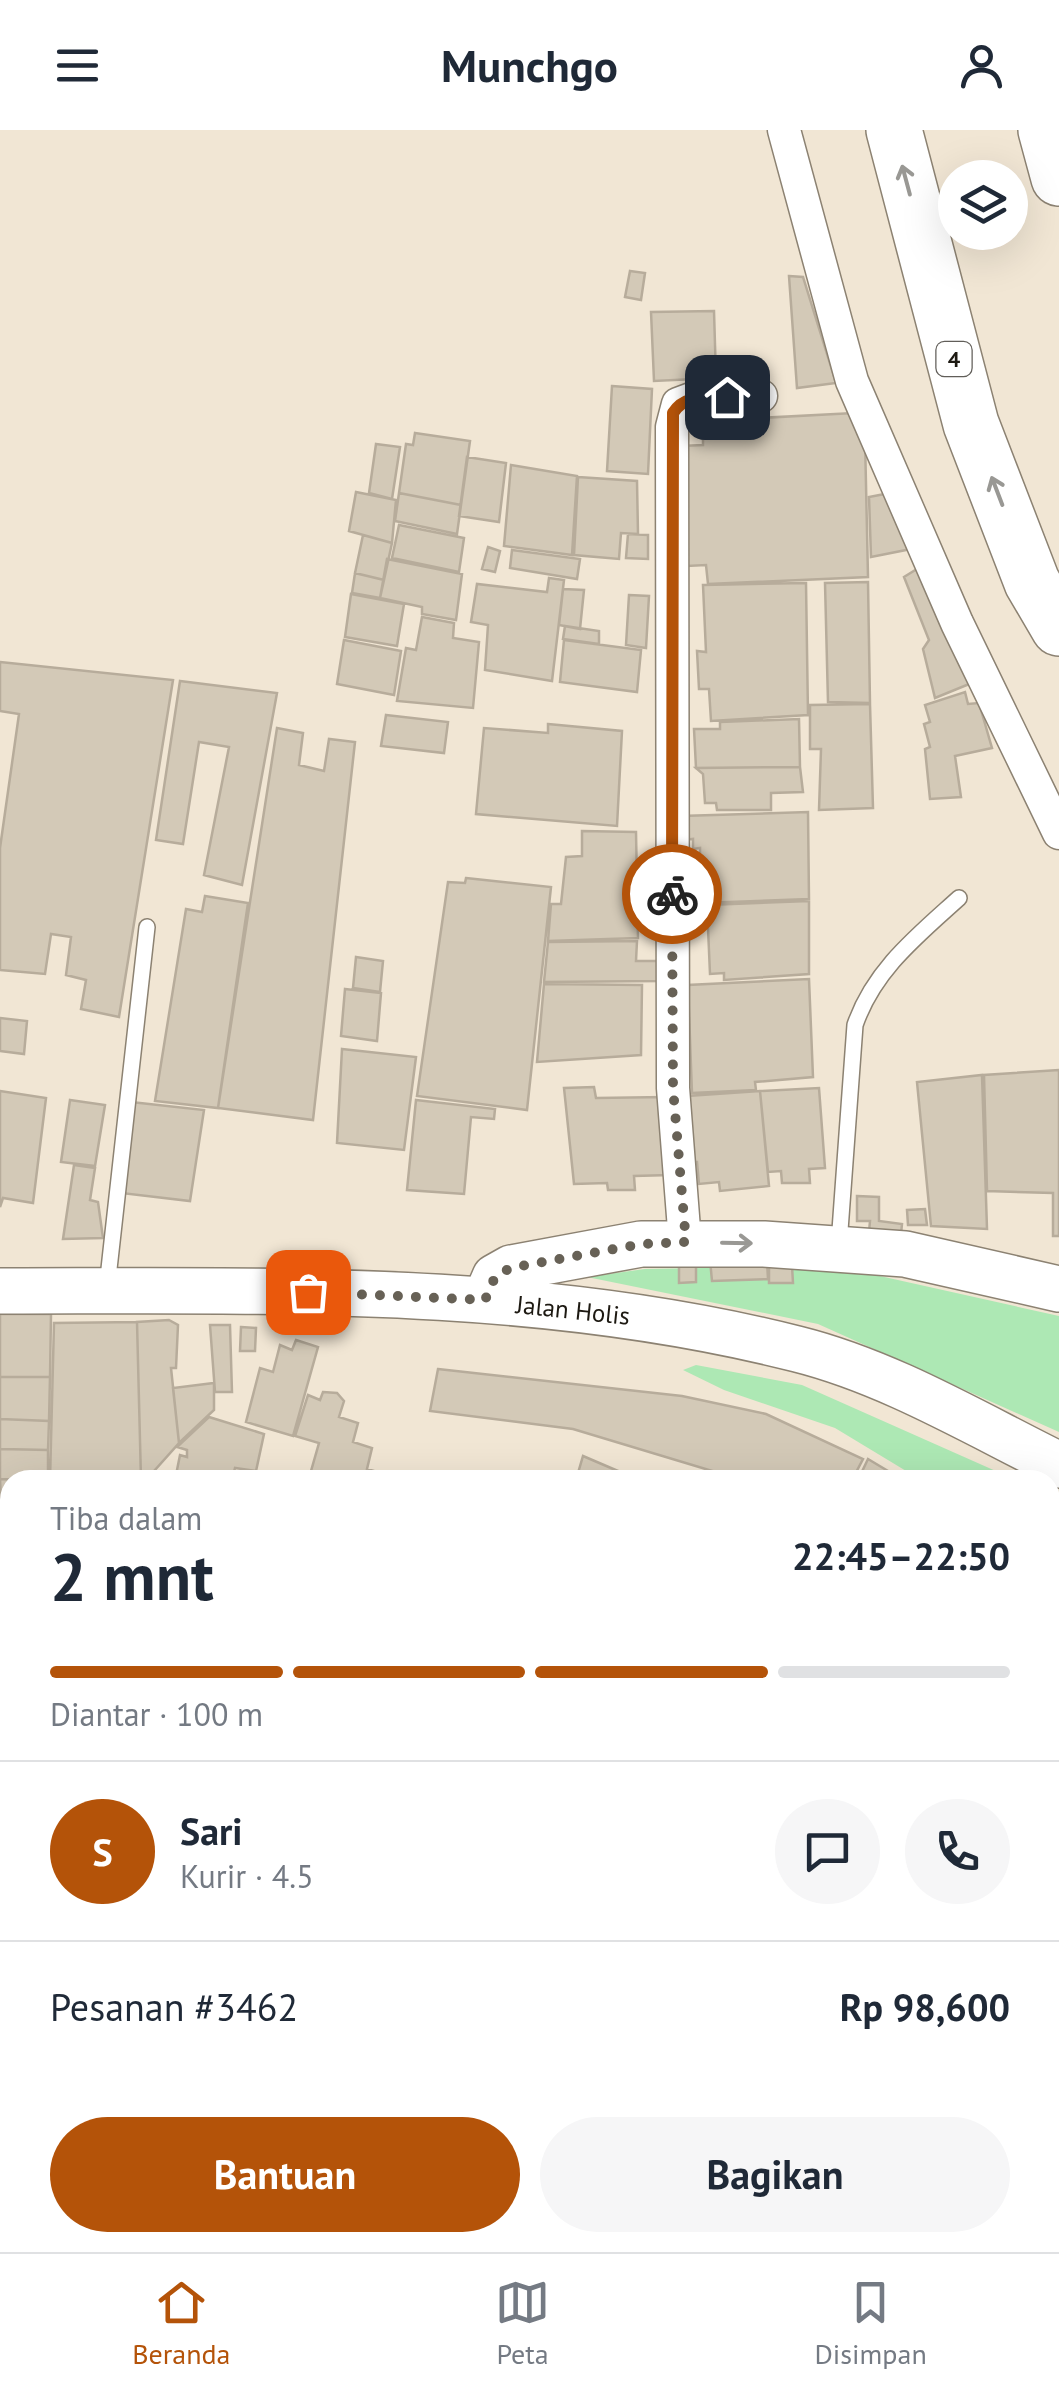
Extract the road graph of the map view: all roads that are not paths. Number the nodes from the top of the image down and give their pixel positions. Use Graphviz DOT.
graph roads {
  1 [pos="784,130"];
  2 [pos="894,130"];
  3 [pos="1046,130"];
  4 [pos="1059,178"];
  5 [pos="761,396"];
  6 [pos="1032,582"];
  7 [pos="1059,628"];
  8 [pos="1059,649"];
  9 [pos="1059,834"];
  10 [pos="959,898"];
  11 [pos="147,928"];
  12 [pos="686,1242"];
  13 [pos="838,1249"];
  14 [pos="1059,1289"];
  15 [pos="0,1291"];
  16 [pos="106,1291"];
  17 [pos="485,1300"];
  18 [pos="1059,1465"];
  1 -- 9 [label="street"];
  6 -- 2 [label="highway, 4, one-way"];
  3 -- 4 [label="highway"];
  5 -- 12 [label="street"];
  6 -- 7 [label="highway, 4"];
  6 -- 8 [label="highway"];
  10 -- 13 [label="lane"];
  11 -- 16 [label="lane"];
  12 -- 13 [label="street, one-way"];
  12 -- 17 [label="street"];
  13 -- 14 [label="street"];
  15 -- 16 [label="street, Jalan Holis"];
  16 -- 17 [label="street, Jalan Holis"];
  17 -- 18 [label="street, Jalan Holis"];
}
